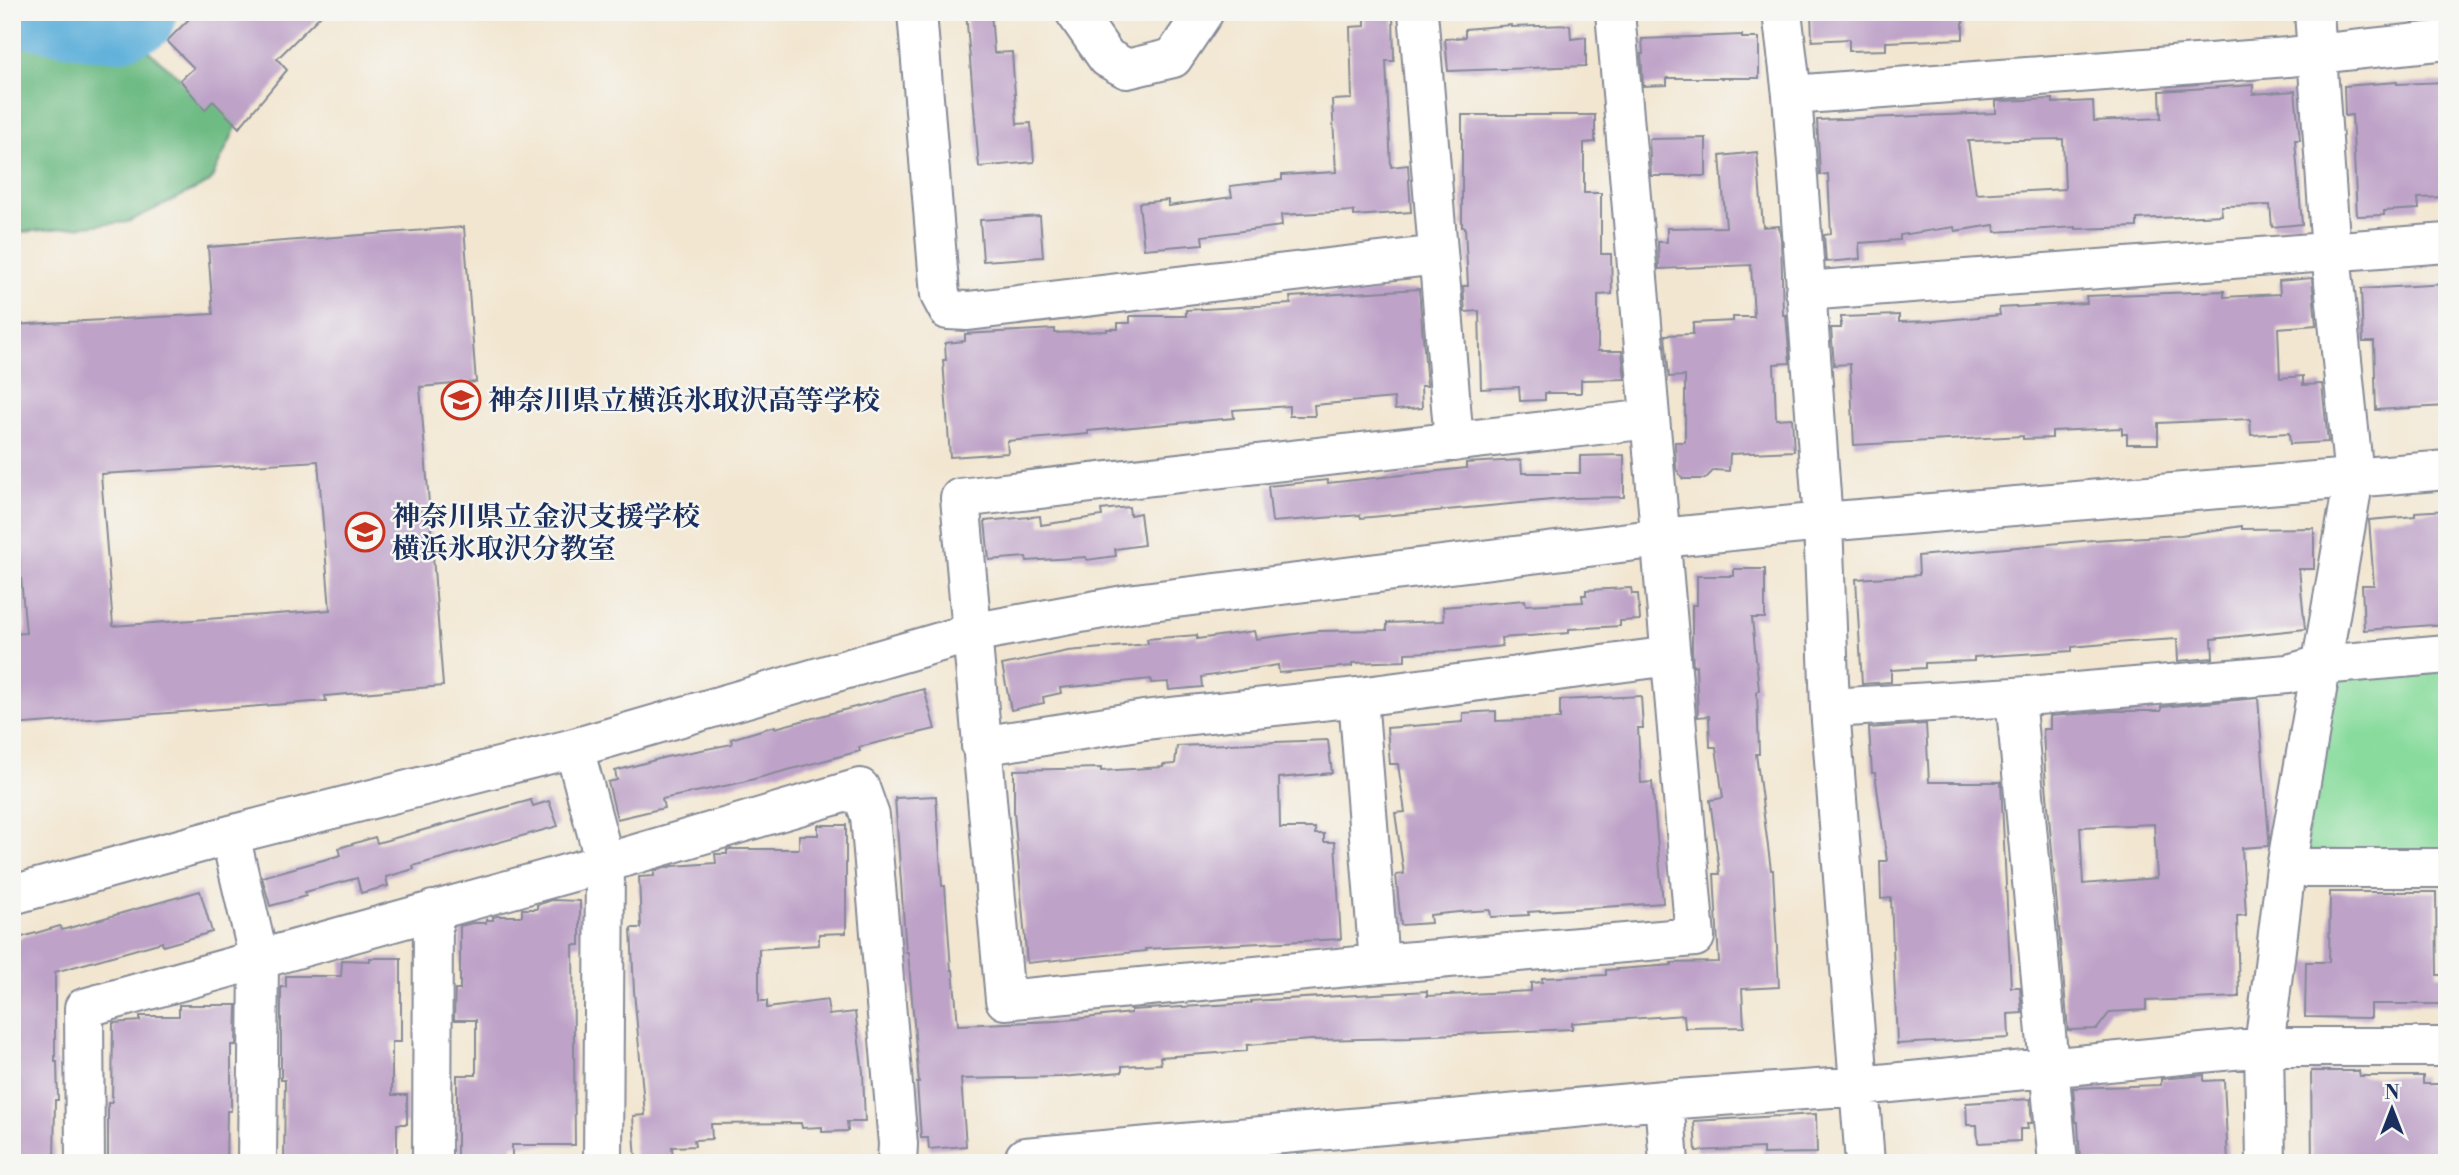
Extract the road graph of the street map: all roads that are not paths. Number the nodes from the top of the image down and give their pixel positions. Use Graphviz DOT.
graph roads {
  1 [pos="917,12"];
  2 [pos="1075,12"];
  3 [pos="1204,12"];
  4 [pos="1418,12"];
  5 [pos="1615,12"];
  6 [pos="1782,12"];
  7 [pos="2314,12"];
  8 [pos="2447,40"];
  9 [pos="2318,54"];
  10 [pos="1791,95"];
  11 [pos="2447,243"];
  12 [pos="2331,253"];
  13 [pos="1438,255"];
  14 [pos="1805,291"];
  15 [pos="1650,419"];
  16 [pos="1454,442"];
  17 [pos="2447,470"];
  18 [pos="2354,478"];
  19 [pos="1823,522"];
  20 [pos="1661,538"];
  21 [pos="971,633"];
  22 [pos="2447,654"];
  23 [pos="1671,656"];
  24 [pos="2321,665"];
  25 [pos="1357,697"];
  26 [pos="2015,697"];
  27 [pos="1830,708"];
  28 [pos="981,746"];
  29 [pos="574,748"];
  30 [pos="230,835"];
  31 [pos="605,863"];
  32 [pos="2287,868"];
  33 [pos="2447,868"];
  34 [pos="12,895"];
  35 [pos="433,910"];
  36 [pos="259,960"];
  37 [pos="1380,964"];
  38 [pos="2264,1047"];
  39 [pos="2447,1047"];
  40 [pos="2050,1067"];
  41 [pos="1859,1086"];
  42 [pos="1664,1100"];
  43 [pos="85,1163"];
  44 [pos="257,1163"];
  45 [pos="432,1163"];
  46 [pos="603,1163"];
  47 [pos="897,1163"];
  48 [pos="1025,1163"];
  49 [pos="1669,1163"];
  50 [pos="1865,1163"];
  51 [pos="2058,1163"];
  52 [pos="2266,1163"];
  1 -- 13 [label="street"];
  2 -- 3 [label="street"];
  4 -- 13 [label="street"];
  5 -- 15 [label="street"];
  6 -- 10 [label="street"];
  7 -- 9 [label="street"];
  8 -- 9 [label="street"];
  9 -- 10 [label="street"];
  9 -- 12 [label="street"];
  10 -- 14 [label="street"];
  11 -- 12 [label="street"];
  12 -- 14 [label="street"];
  12 -- 18 [label="street"];
  13 -- 16 [label="street"];
  14 -- 19 [label="street"];
  15 -- 16 [label="street"];
  15 -- 20 [label="street"];
  16 -- 21 [label="street"];
  17 -- 18 [label="street"];
  18 -- 19 [label="street"];
  18 -- 24 [label="street"];
  19 -- 20 [label="street"];
  19 -- 27 [label="street"];
  20 -- 21 [label="street"];
  20 -- 23 [label="street"];
  21 -- 28 [label="street"];
  21 -- 29 [label="street"];
  22 -- 24 [label="street"];
  23 -- 25 [label="street"];
  23 -- 37 [label="street"];
  24 -- 26 [label="street"];
  24 -- 32 [label="street"];
  25 -- 28 [label="street"];
  25 -- 37 [label="street"];
  26 -- 27 [label="street"];
  26 -- 40 [label="street"];
  27 -- 41 [label="street"];
  28 -- 37 [label="street"];
  29 -- 30 [label="street"];
  29 -- 31 [label="street"];
  30 -- 34 [label="street"];
  30 -- 36 [label="street"];
  31 -- 35 [label="street"];
  31 -- 46 [label="street"];
  31 -- 47 [label="street"];
  32 -- 33 [label="street"];
  32 -- 38 [label="street"];
  35 -- 36 [label="street"];
  35 -- 45 [label="street"];
  36 -- 43 [label="street"];
  36 -- 44 [label="street"];
  38 -- 39 [label="street"];
  38 -- 40 [label="street"];
  38 -- 52 [label="street"];
  40 -- 41 [label="street"];
  40 -- 51 [label="street"];
  41 -- 42 [label="street"];
  41 -- 50 [label="street"];
  42 -- 48 [label="street"];
  42 -- 49 [label="street"];
}
